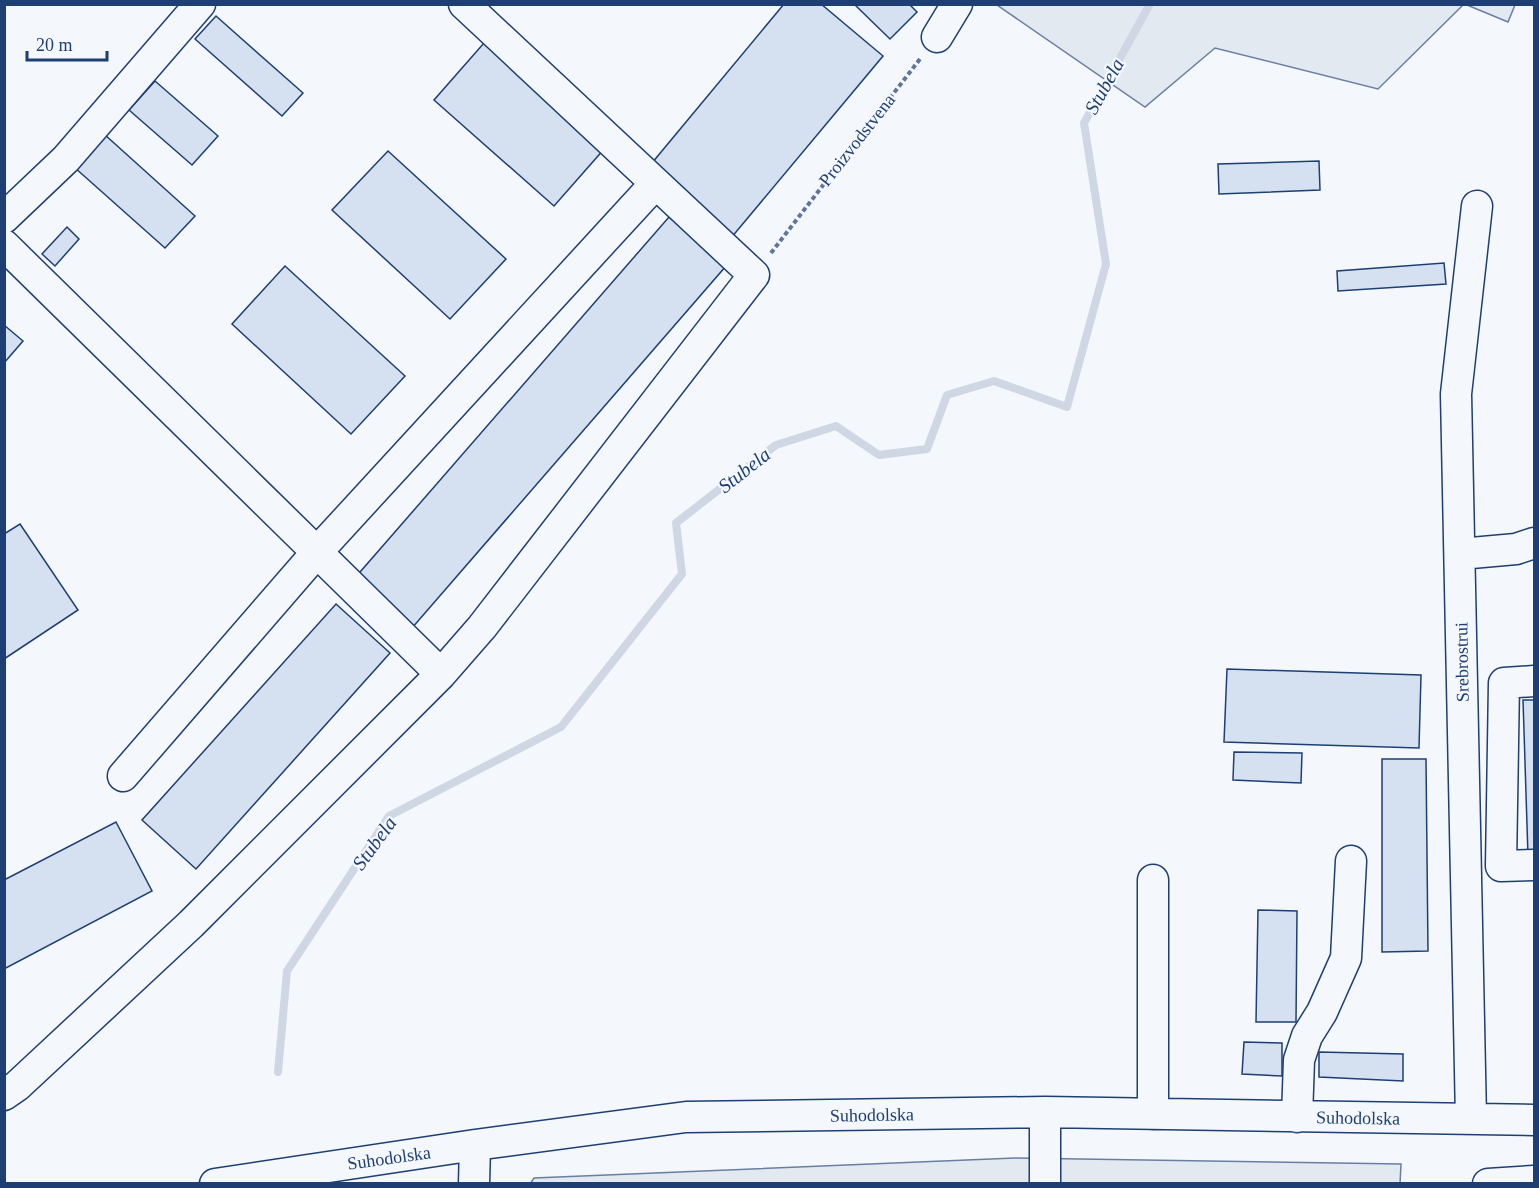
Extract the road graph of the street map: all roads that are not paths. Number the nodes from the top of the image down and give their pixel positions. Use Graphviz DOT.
graph roads {
  1 [pos="200,4"];
  2 [pos="464,4"];
  3 [pos="957,4"];
  4 [pos="937,37"];
  5 [pos="655,184"];
  6 [pos="1477,206"];
  7 [pos="4,218"];
  8 [pos="4,245"];
  9 [pos="1534,543"];
  10 [pos="317,552"];
  11 [pos="1460,554"];
  12 [pos="441,674"];
  13 [pos="1534,681"];
  14 [pos="123,776"];
  15 [pos="1351,861"];
  16 [pos="1534,865"];
  17 [pos="1153,880"];
  18 [pos="4,1095"];
  19 [pos="1045,1112"];
  20 [pos="1153,1114"];
  21 [pos="1297,1117"];
  22 [pos="1472,1119"];
  23 [pos="1534,1120"];
  24 [pos="475,1145"];
  25 [pos="1534,1181"];
  26 [pos="215,1184"];
  27 [pos="474,1184"];
  28 [pos="1045,1184"];
  29 [pos="1488,1184"];
  1 -- 7 [label="street"];
  2 -- 5 [label="street"];
  3 -- 4 [label="street"];
  5 -- 10 [label="street"];
  5 -- 12 [label="street"];
  6 -- 11 [label="street, Srebrostrui"];
  8 -- 10 [label="street"];
  9 -- 11 [label="street"];
  10 -- 12 [label="street"];
  10 -- 14 [label="street"];
  11 -- 22 [label="street, Srebrostrui"];
  12 -- 18 [label="street"];
  13 -- 16 [label="street"];
  15 -- 21 [label="street"];
  17 -- 20 [label="street"];
  19 -- 20 [label="street, Suhodolska"];
  19 -- 24 [label="street, Suhodolska"];
  19 -- 28 [label="street"];
  20 -- 21 [label="street, Suhodolska"];
  21 -- 22 [label="street, Suhodolska"];
  22 -- 23 [label="street, Suhodolska"];
  24 -- 26 [label="street, Suhodolska"];
  24 -- 27 [label="street"];
  25 -- 29 [label="street"];
}
